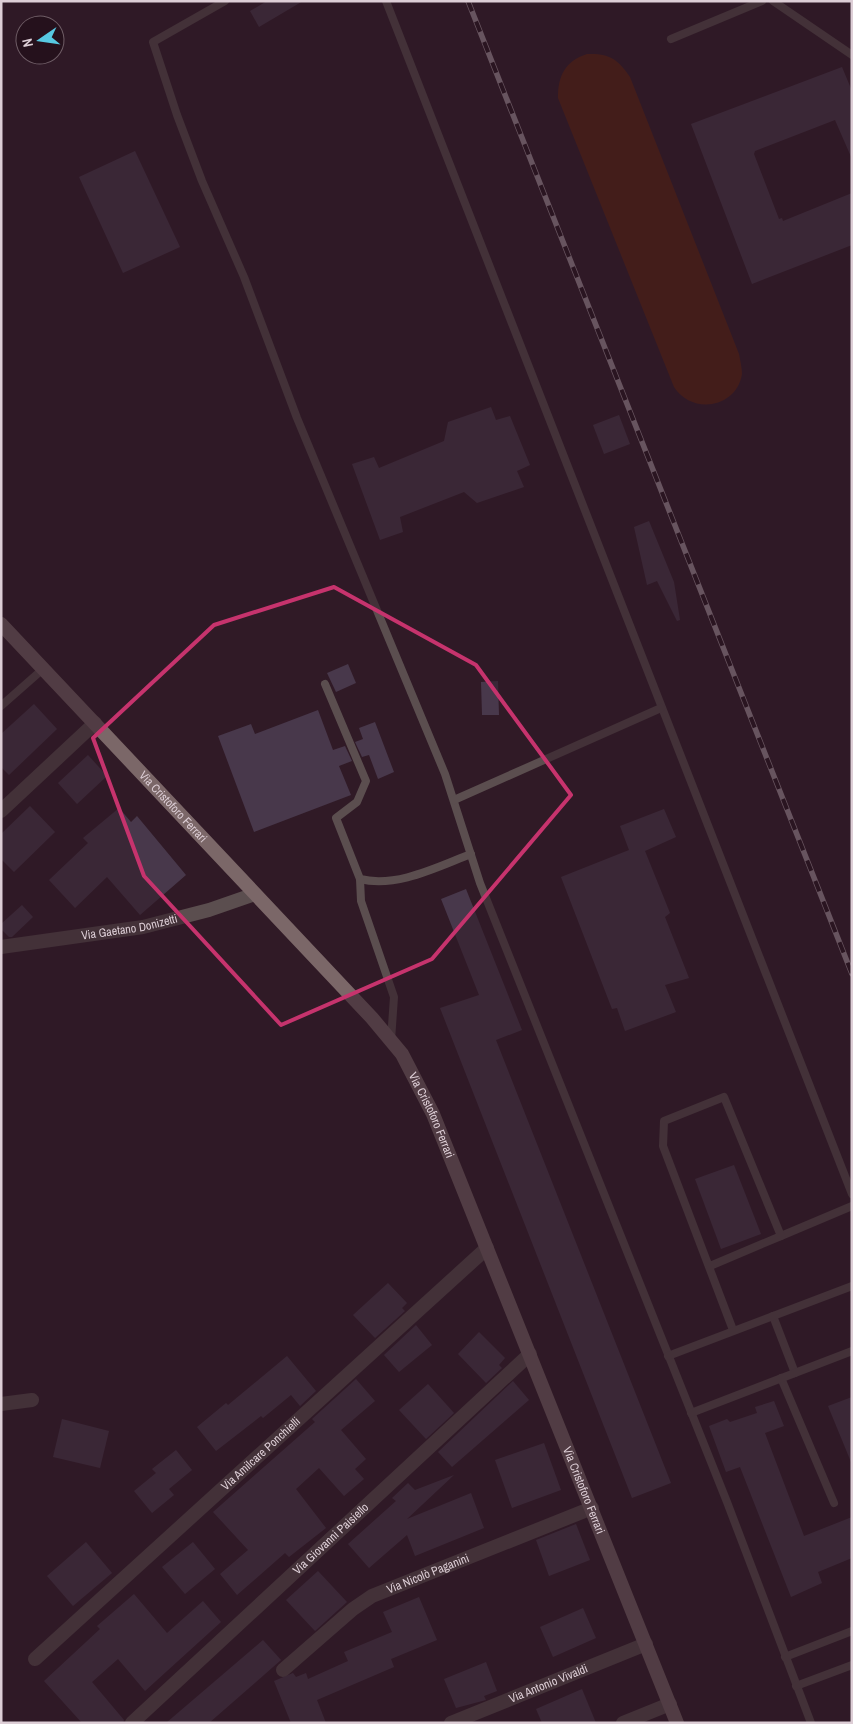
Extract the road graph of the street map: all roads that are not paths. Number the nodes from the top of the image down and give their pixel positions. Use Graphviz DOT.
graph roads {
  1 [pos="225,1"];
  2 [pos="386,1"];
  3 [pos="762,1"];
  4 [pos="773,1"];
  5 [pos="670,39"];
  6 [pos="852,55"];
  7 [pos="1,624"];
  8 [pos="42,669"];
  9 [pos="325,684"];
  10 [pos="1,706"];
  11 [pos="660,708"];
  12 [pos="95,723"];
  13 [pos="454,800"];
  14 [pos="1,811"];
  15 [pos="471,854"];
  16 [pos="360,879"];
  17 [pos="255,894"];
  18 [pos="1,947"];
  19 [pos="391,1040"];
  20 [pos="852,1194"];
  21 [pos="852,1206"];
  22 [pos="781,1236"];
  23 [pos="487,1248"];
  24 [pos="710,1266"];
  25 [pos="852,1286"];
  26 [pos="773,1316"];
  27 [pos="733,1330"];
  28 [pos="852,1351"];
  29 [pos="530,1354"];
  30 [pos="668,1356"];
  31 [pos="795,1373"];
  32 [pos="781,1378"];
  33 [pos="32,1400"];
  34 [pos="1,1404"];
  35 [pos="691,1413"];
  36 [pos="834,1503"];
  37 [pos="592,1508"];
  38 [pos="852,1631"];
  39 [pos="646,1644"];
  40 [pos="785,1657"];
  41 [pos="35,1659"];
  42 [pos="852,1665"];
  43 [pos="283,1670"];
  44 [pos="796,1686"];
  45 [pos="670,1704"];
  46 [pos="132,1723"];
  47 [pos="451,1723"];
  48 [pos="623,1723"];
  49 [pos="677,1723"];
  50 [pos="811,1723"];
  1 -- 13 [label="lane"];
  2 -- 11 [label="lane"];
  3 -- 5 [label="lane"];
  4 -- 6 [label="lane"];
  7 -- 8 [label="main road, Via Cristoforo Ferrari"];
  8 -- 10 [label="lane"];
  8 -- 12 [label="main road, Via Cristoforo Ferrari"];
  9 -- 16 [label="lane"];
  11 -- 13 [label="lane"];
  11 -- 20 [label="lane"];
  12 -- 14 [label="street"];
  12 -- 17 [label="main road, Via Cristoforo Ferrari"];
  13 -- 15 [label="lane"];
  15 -- 16 [label="lane"];
  15 -- 30 [label="lane"];
  16 -- 19 [label="lane"];
  17 -- 18 [label="street, Via Gaetano Donizetti"];
  17 -- 19 [label="main road, Via Cristoforo Ferrari"];
  19 -- 23 [label="main road, Via Cristoforo Ferrari"];
  21 -- 22 [label="lane"];
  22 -- 24 [label="lane"];
  22 -- 24 [label="lane"];
  23 -- 29 [label="main road, Via Cristoforo Ferrari"];
  23 -- 41 [label="street, Via Amilcare Ponchielli"];
  24 -- 27 [label="lane"];
  25 -- 26 [label="lane"];
  26 -- 27 [label="lane"];
  26 -- 31 [label="lane"];
  27 -- 30 [label="lane"];
  28 -- 31 [label="lane"];
  29 -- 37 [label="main road, Via Cristoforo Ferrari"];
  29 -- 46 [label="street, Via Giovanni Paisiello"];
  30 -- 35 [label="lane"];
  31 -- 32 [label="lane"];
  32 -- 35 [label="lane"];
  32 -- 36 [label="lane"];
  33 -- 34 [label="street"];
  35 -- 40 [label="lane"];
  37 -- 39 [label="main road, Via Cristoforo Ferrari"];
  37 -- 43 [label="street, Via Nicolò Paganini"];
  38 -- 40 [label="lane"];
  39 -- 45 [label="main road, Via Cristoforo Ferrari"];
  39 -- 47 [label="street, Via Antonio Vivaldi"];
  40 -- 44 [label="lane"];
  42 -- 44 [label="lane"];
  44 -- 50 [label="lane"];
  45 -- 48 [label="street"];
  45 -- 49 [label="main road, Via Cristoforo Ferrari"];
}
